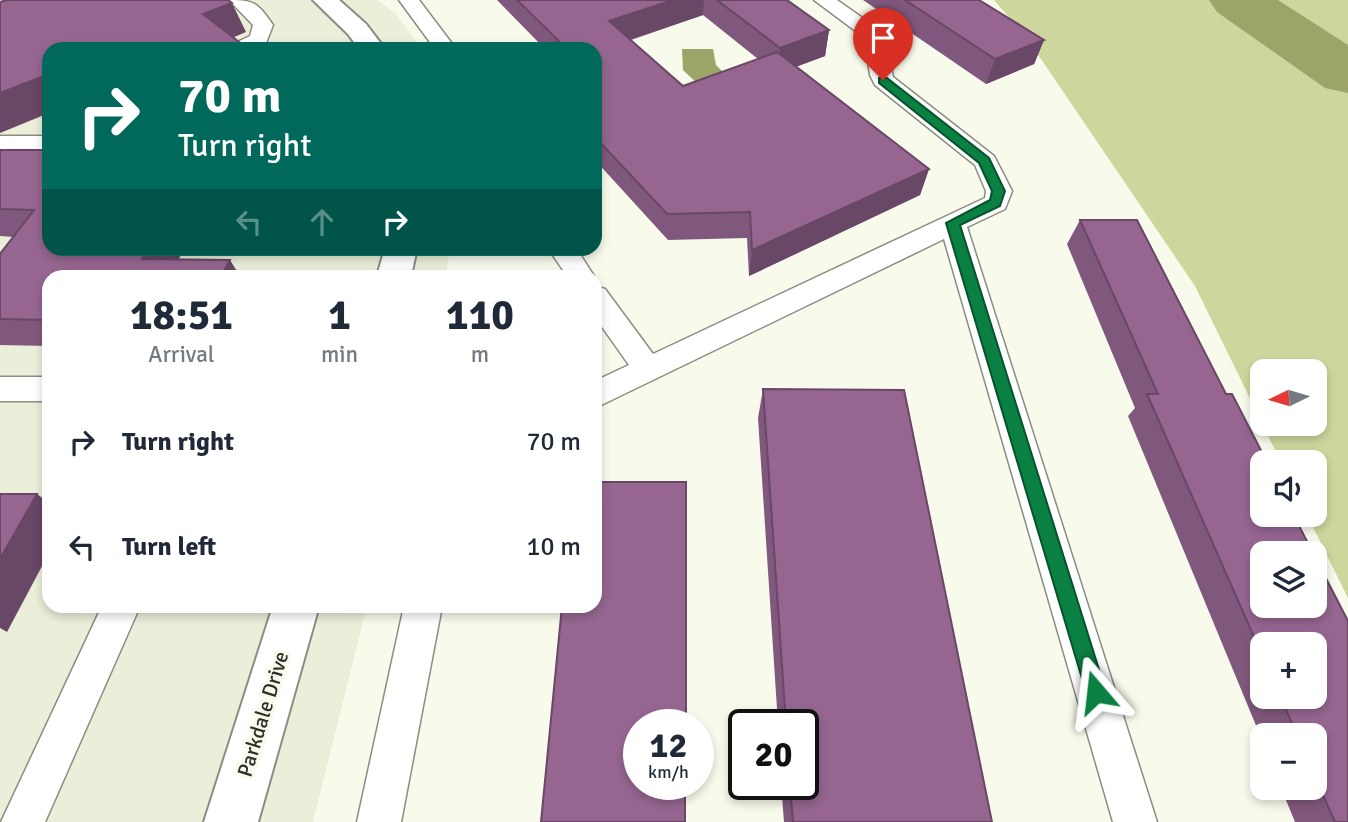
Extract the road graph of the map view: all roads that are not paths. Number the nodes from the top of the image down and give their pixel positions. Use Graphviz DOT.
graph roads {
  1 [pos="239,0"];
  2 [pos="325,0"];
  3 [pos="409,0"];
  4 [pos="824,0"];
  5 [pos="253,42"];
  6 [pos="367,42"];
  7 [pos="441,42"];
  8 [pos="0,143"];
  9 [pos="42,143"];
  10 [pos="953,223"];
  11 [pos="602,306"];
  12 [pos="648,369"];
  13 [pos="0,389"];
  14 [pos="42,389"];
  15 [pos="602,392"];
  16 [pos="118,613"];
  17 [pos="294,613"];
  18 [pos="422,613"];
  19 [pos="23,822"];
  20 [pos="231,822"];
  21 [pos="379,822"];
  22 [pos="1135,822"];
  1 -- 5 [label="lane"];
  2 -- 6 [label="street"];
  3 -- 7 [label="lane"];
  4 -- 10 [label="lane"];
  8 -- 9 [label="lane"];
  10 -- 12 [label="lane"];
  10 -- 22 [label="lane"];
  11 -- 12 [label="lane"];
  12 -- 15 [label="lane"];
  13 -- 14 [label="lane"];
  16 -- 19 [label="lane"];
  17 -- 20 [label="street, Parkdale Drive"];
  18 -- 21 [label="lane"];
}
